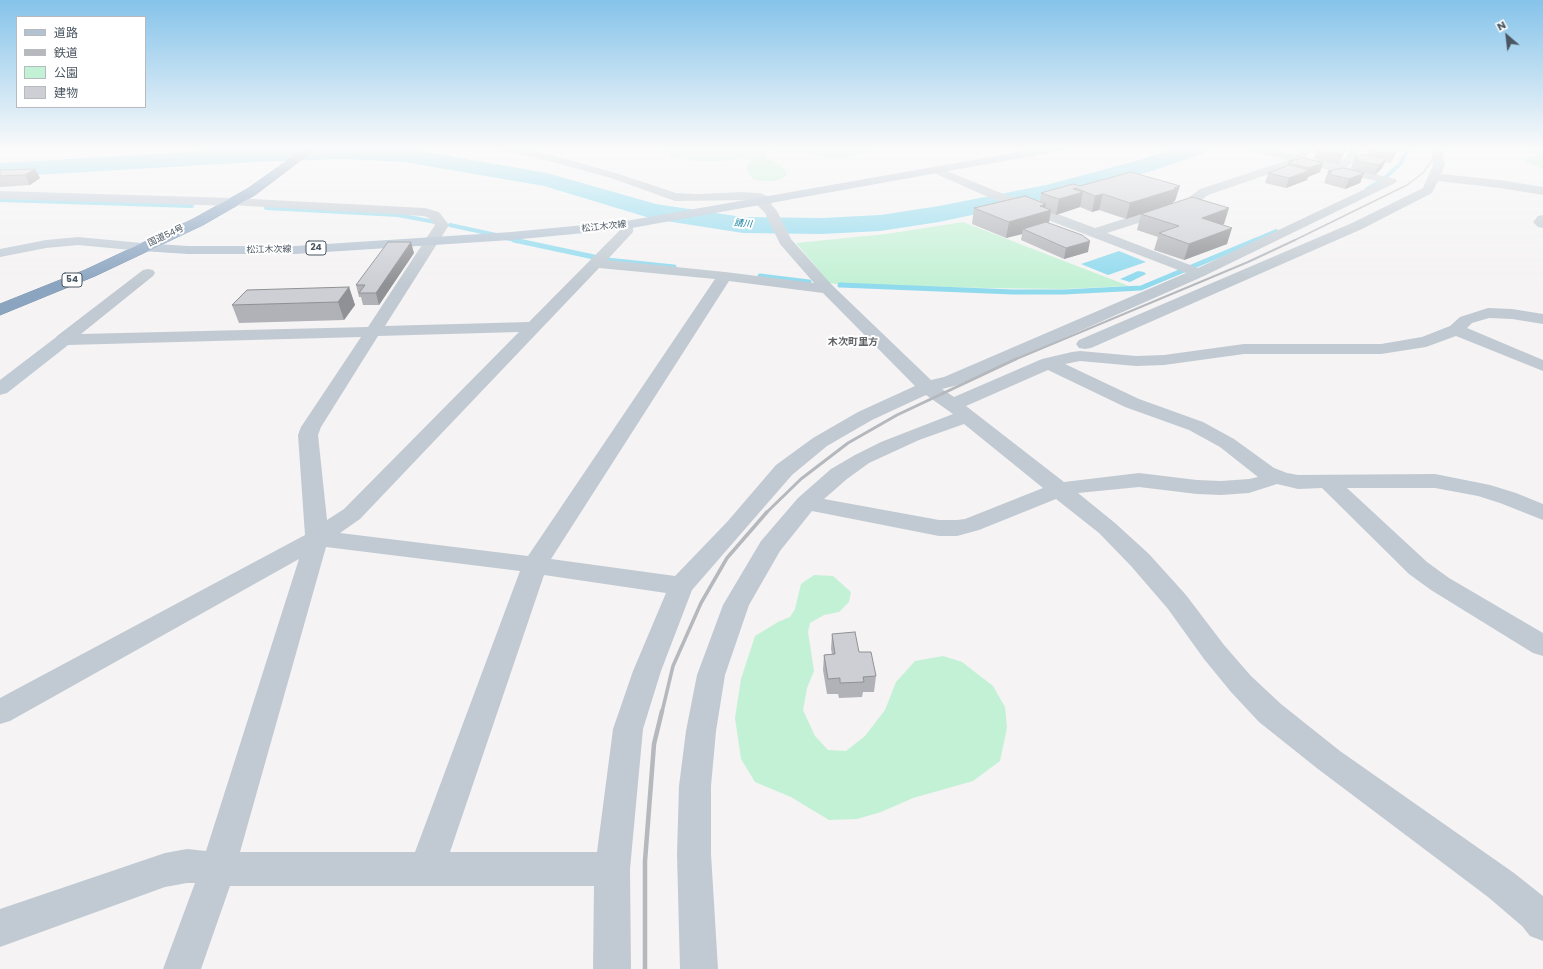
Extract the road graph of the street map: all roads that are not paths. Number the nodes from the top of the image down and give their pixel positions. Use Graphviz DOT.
graph roads {
  1 [pos="248,193"];
  2 [pos="664,193"];
  3 [pos="809,193"];
  4 [pos="990,193"];
  5 [pos="1202,193"];
  6 [pos="1363,193"];
  7 [pos="1422,193"];
  8 [pos="0,195"];
  9 [pos="764,201"];
  10 [pos="234,202"];
  11 [pos="1543,219"];
  12 [pos="635,224"];
  13 [pos="1543,224"];
  14 [pos="1094,233"];
  15 [pos="432,241"];
  16 [pos="142,247"];
  17 [pos="0,253"];
  18 [pos="596,264"];
  19 [pos="1192,270"];
  20 [pos="148,273"];
  21 [pos="725,276"];
  22 [pos="828,288"];
  23 [pos="0,303"];
  24 [pos="0,310"];
  25 [pos="1543,319"];
  26 [pos="534,327"];
  27 [pos="1456,330"];
  28 [pos="373,332"];
  29 [pos="62,341"];
  30 [pos="1085,344"];
  31 [pos="1048,364"];
  32 [pos="1543,366"];
  33 [pos="927,387"];
  34 [pos="0,389"];
  35 [pos="960,411"];
  36 [pos="1276,477"];
  37 [pos="1328,482"];
  38 [pos="1059,490"];
  39 [pos="806,503"];
  40 [pos="1543,513"];
  41 [pos="317,538"];
  42 [pos="535,565"];
  43 [pos="681,586"];
  44 [pos="1543,646"];
  45 [pos="0,712"];
  46 [pos="427,868"];
  47 [pos="218,869"];
  48 [pos="612,869"];
  49 [pos="1542,922"];
  50 [pos="0,928"];
  51 [pos="182,969"];
  52 [pos="612,969"];
  53 [pos="699,969"];
  1 -- 10 [label="highway, 国道54号 / 54"];
  2 -- 9 [label="street"];
  3 -- 9 [label="main road, 松江木次線 / 24"];
  4 -- 14 [label="street"];
  5 -- 14 [label="street"];
  6 -- 19 [label="street"];
  7 -- 30 [label="street"];
  8 -- 10 [label="street"];
  9 -- 12 [label="main road, 松江木次線 / 24"];
  9 -- 22 [label="street"];
  10 -- 15 [label="street"];
  10 -- 16 [label="highway, 国道54号 / 54"];
  11 -- 13 [label="street"];
  12 -- 15 [label="main road, 松江木次線 / 24"];
  12 -- 18 [label="street"];
  14 -- 19 [label="street"];
  15 -- 16 [label="main road, 松江木次線 / 24"];
  15 -- 28 [label="street"];
  16 -- 17 [label="street"];
  16 -- 23 [label="highway, 国道54号 / 54"];
  16 -- 24 [label="highway, 国道54号 / 54"];
  18 -- 21 [label="street"];
  18 -- 26 [label="street"];
  19 -- 33 [label="street"];
  20 -- 29 [label="street"];
  21 -- 22 [label="street"];
  21 -- 42 [label="street"];
  22 -- 33 [label="street"];
  25 -- 27 [label="street"];
  26 -- 28 [label="street"];
  26 -- 41 [label="street"];
  27 -- 31 [label="street"];
  27 -- 32 [label="street"];
  28 -- 29 [label="street"];
  28 -- 41 [label="street"];
  29 -- 34 [label="street"];
  31 -- 35 [label="street"];
  31 -- 36 [label="street"];
  33 -- 35 [label="street"];
  33 -- 43 [label="street"];
  35 -- 38 [label="street"];
  35 -- 39 [label="street"];
  36 -- 37 [label="street"];
  36 -- 38 [label="street"];
  37 -- 40 [label="street"];
  37 -- 44 [label="street"];
  38 -- 39 [label="street"];
  38 -- 49 [label="street"];
  39 -- 53 [label="street"];
  41 -- 42 [label="street"];
  41 -- 45 [label="street"];
  41 -- 47 [label="street"];
  42 -- 43 [label="street"];
  42 -- 46 [label="street"];
  43 -- 48 [label="street"];
  46 -- 47 [label="street"];
  46 -- 48 [label="street"];
  47 -- 50 [label="street"];
  47 -- 51 [label="street"];
  48 -- 52 [label="street"];
}
